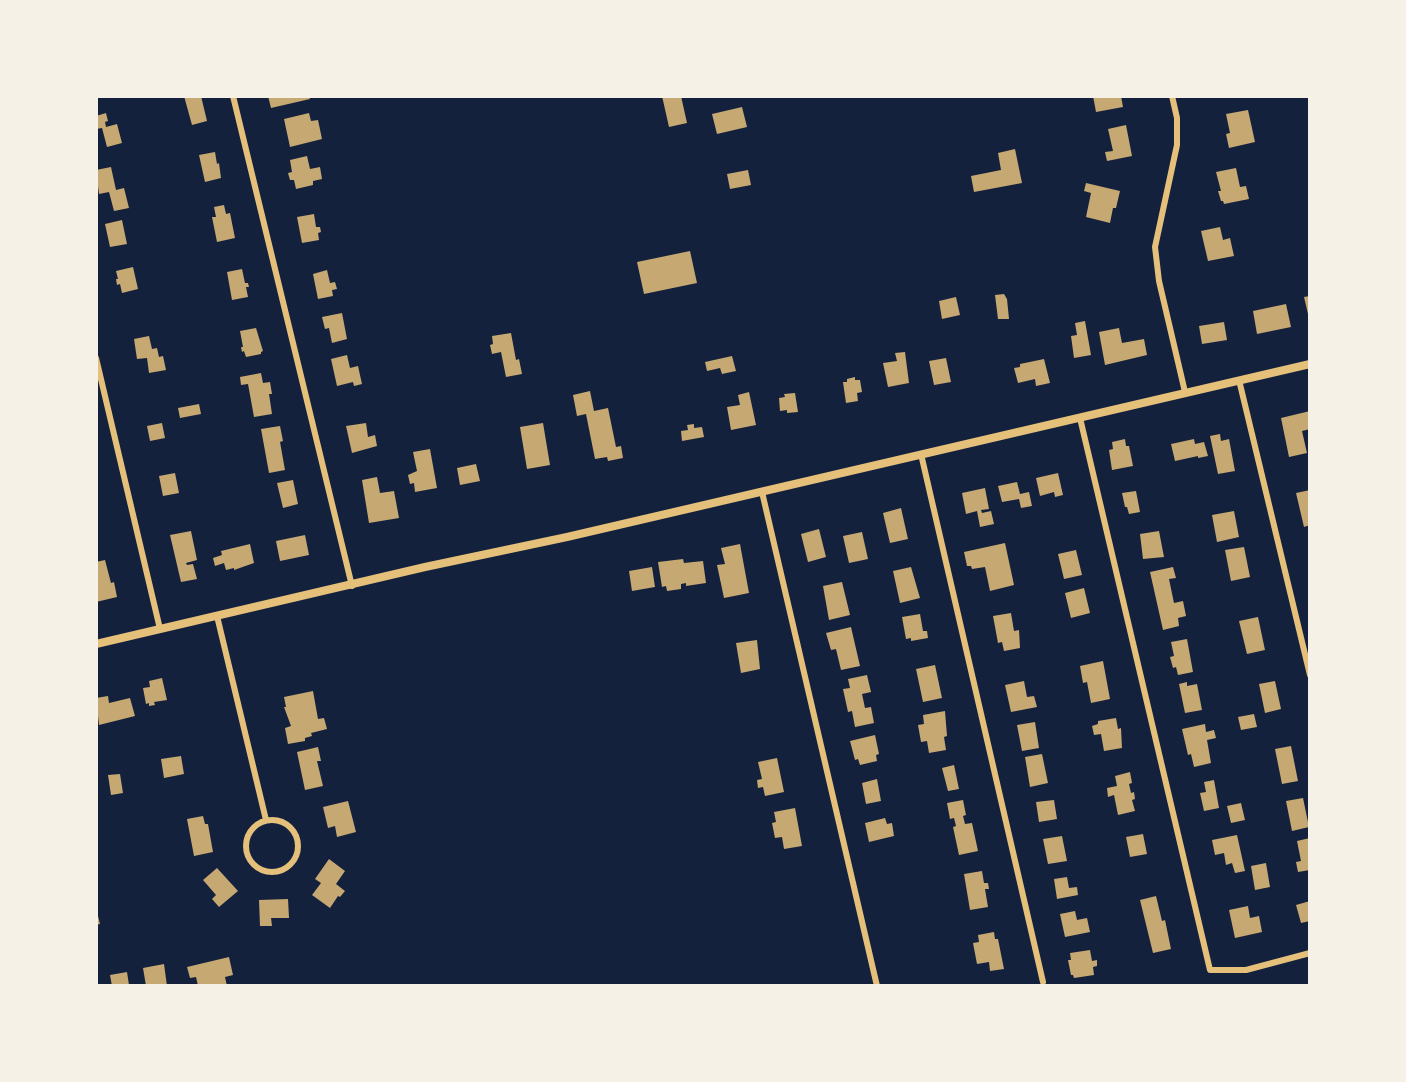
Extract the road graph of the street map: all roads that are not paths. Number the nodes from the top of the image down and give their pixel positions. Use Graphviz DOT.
graph roads {
  1 [pos="233,96"];
  2 [pos="1172,96"];
  3 [pos="96,358"];
  4 [pos="1310,363"];
  5 [pos="1239,380"];
  6 [pos="1185,392"];
  7 [pos="1080,418"];
  8 [pos="921,454"];
  9 [pos="762,492"];
  10 [pos="352,586"];
  11 [pos="217,616"];
  12 [pos="160,628"];
  13 [pos="96,644"];
  14 [pos="1310,675"];
  15 [pos="266,820"];
  16 [pos="1310,953"];
  17 [pos="1042,982"];
  18 [pos="877,986"];
  1 -- 10 [label="street"];
  2 -- 6 [label="street"];
  3 -- 12 [label="street"];
  4 -- 5 [label="street"];
  5 -- 6 [label="street"];
  5 -- 14 [label="street"];
  6 -- 7 [label="street"];
  7 -- 8 [label="street"];
  7 -- 16 [label="street"];
  8 -- 9 [label="street"];
  8 -- 17 [label="street"];
  9 -- 10 [label="street"];
  9 -- 18 [label="street"];
  10 -- 11 [label="street"];
  11 -- 12 [label="street"];
  11 -- 15 [label="street"];
  12 -- 13 [label="street"];
  15 -- 15 [label="street"];
}
